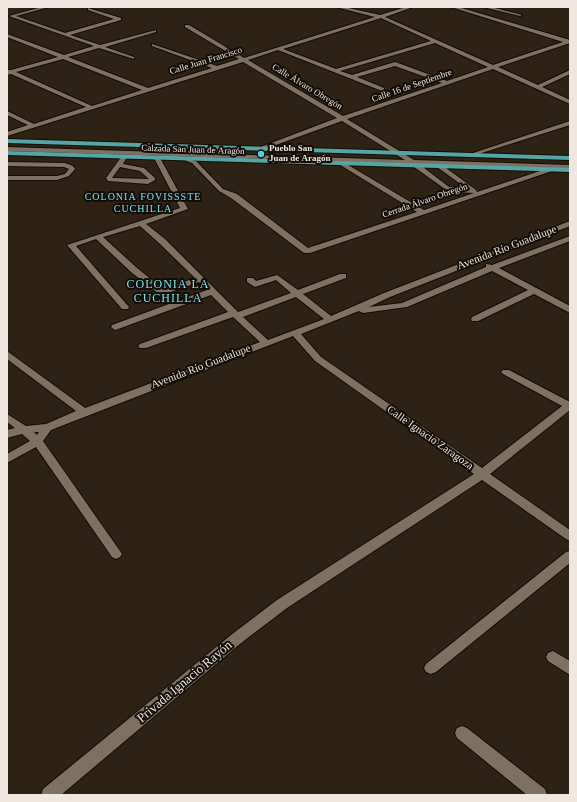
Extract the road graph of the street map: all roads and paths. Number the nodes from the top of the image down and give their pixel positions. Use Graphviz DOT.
graph roads {
  1 [pos="32,7"];
  2 [pos="47,7"];
  3 [pos="338,7"];
  4 [pos="453,7"];
  5 [pos="485,7"];
  6 [pos="408,8"];
  7 [pos="16,9"];
  8 [pos="90,9"];
  9 [pos="24,12"];
  10 [pos="9,15"];
  11 [pos="520,15"];
  12 [pos="382,17"];
  13 [pos="186,26"];
  14 [pos="154,31"];
  15 [pos="7,35"];
  16 [pos="64,35"];
  17 [pos="435,41"];
  18 [pos="570,41"];
  19 [pos="154,45"];
  20 [pos="99,48"];
  21 [pos="279,48"];
  22 [pos="62,58"];
  23 [pos="132,58"];
  24 [pos="242,60"];
  25 [pos="495,67"];
  26 [pos="217,68"];
  27 [pos="338,70"];
  28 [pos="8,71"];
  29 [pos="570,72"];
  30 [pos="352,77"];
  31 [pos="448,83"];
  32 [pos="539,87"];
  33 [pos="146,89"];
  34 [pos="382,89"];
  35 [pos="570,102"];
  36 [pos="90,107"];
  37 [pos="7,113"];
  38 [pos="341,119"];
  39 [pos="570,123"];
  40 [pos="32,125"];
  41 [pos="7,134"];
  42 [pos="7,141"];
  43 [pos="7,145"];
  44 [pos="7,149"];
  45 [pos="260,149"];
  46 [pos="7,153"];
  47 [pos="403,155"];
  48 [pos="470,155"];
  49 [pos="124,157"];
  50 [pos="157,158"];
  51 [pos="570,158"];
  52 [pos="186,159"];
  53 [pos="338,162"];
  54 [pos="570,162"];
  55 [pos="7,164"];
  56 [pos="414,164"];
  57 [pos="119,165"];
  58 [pos="439,166"];
  59 [pos="570,167"];
  60 [pos="550,170"];
  61 [pos="570,170"];
  62 [pos="7,178"];
  63 [pos="477,192"];
  64 [pos="423,212"];
  65 [pos="141,223"];
  66 [pos="570,223"];
  67 [pos="544,234"];
  68 [pos="98,237"];
  69 [pos="567,242"];
  70 [pos="476,259"];
  71 [pos="492,268"];
  72 [pos="343,276"];
  73 [pos="201,279"];
  74 [pos="250,280"];
  75 [pos="213,290"];
  76 [pos="535,290"];
  77 [pos="298,295"];
  78 [pos="125,308"];
  79 [pos="356,310"];
  80 [pos="570,310"];
  81 [pos="235,314"];
  82 [pos="475,319"];
  83 [pos="331,320"];
  84 [pos="115,326"];
  85 [pos="295,333"];
  86 [pos="266,343"];
  87 [pos="143,346"];
  88 [pos="7,354"];
  89 [pos="506,372"];
  90 [pos="569,405"];
  91 [pos="84,412"];
  92 [pos="7,417"];
  93 [pos="47,427"];
  94 [pos="22,430"];
  95 [pos="7,434"];
  96 [pos="38,442"];
  97 [pos="7,459"];
  98 [pos="481,475"];
  99 [pos="570,536"];
  100 [pos="116,554"];
  101 [pos="570,556"];
  102 [pos="553,657"];
  103 [pos="431,668"];
  104 [pos="570,669"];
  105 [pos="462,733"];
  106 [pos="49,795"];
  107 [pos="539,795"];
  1 -- 7 [label="street"];
  2 -- 9 [label="street"];
  3 -- 12 [label="street"];
  4 -- 18 [label="street"];
  5 -- 11 [label="street"];
  6 -- 12 [label="street, Calle Juan Francisco"];
  7 -- 9 [label="street"];
  7 -- 10 [label="street"];
  8 -- 16 [label="street"];
  9 -- 10 [label="street"];
  10 -- 16 [label="street"];
  12 -- 17 [label="street"];
  12 -- 21 [label="street, Calle Juan Francisco"];
  13 -- 24 [label="street, Calle Álvaro Obregón"];
  14 -- 20 [label="street"];
  15 -- 22 [label="street"];
  16 -- 20 [label="street"];
  17 -- 25 [label="street"];
  17 -- 27 [label="street"];
  18 -- 25 [label="street, Calle 16 de Septiembre"];
  19 -- 26 [label="street"];
  20 -- 22 [label="street"];
  20 -- 23 [label="street"];
  21 -- 24 [label="street, Calle Juan Francisco"];
  21 -- 27 [label="street"];
  22 -- 28 [label="street"];
  22 -- 33 [label="street"];
  24 -- 26 [label="street, Calle Juan Francisco"];
  24 -- 38 [label="street, Calle Álvaro Obregón"];
  25 -- 31 [label="street, Calle 16 de Septiembre"];
  25 -- 32 [label="street"];
  26 -- 33 [label="street, Calle Juan Francisco"];
  27 -- 30 [label="street"];
  28 -- 36 [label="street"];
  29 -- 32 [label="street"];
  30 -- 31 [label="street"];
  30 -- 34 [label="street"];
  31 -- 38 [label="street, Calle 16 de Septiembre"];
  32 -- 35 [label="street"];
  33 -- 36 [label="street, Calle Juan Francisco"];
  36 -- 40 [label="street, Calle Juan Francisco"];
  37 -- 40 [label="street"];
  38 -- 45 [label="street, Calle 16 de Septiembre"];
  38 -- 47 [label="street, Calle Álvaro Obregón"];
  39 -- 48 [label="street"];
  40 -- 41 [label="street, Calle Juan Francisco"];
  42 -- 45 [label="main road, Calzada San Juan de Aragón"];
  43 -- 47 [label="street"];
  44 -- 56 [label="street"];
  45 -- 47 [label="main road, Calzada San Juan de Aragón"];
  46 -- 49 [label="main road, Calzada San Juan de Aragón"];
  47 -- 48 [label="main road, Calzada San Juan de Aragón"];
  47 -- 54 [label="street"];
  47 -- 56 [label="street, Calle Álvaro Obregón"];
  48 -- 51 [label="main road, Calzada San Juan de Aragón"];
  49 -- 50 [label="main road, Calzada San Juan de Aragón"];
  49 -- 57 [label="street"];
  50 -- 52 [label="main road, Calzada San Juan de Aragón"];
  50 -- 65 [label="street"];
  52 -- 53 [label="main road, Calzada San Juan de Aragón"];
  52 -- 64 [label="street, Cerrada Álvaro Obregón"];
  53 -- 56 [label="main road, Calzada San Juan de Aragón"];
  53 -- 64 [label="street"];
  55 -- 62 [label="street"];
  56 -- 58 [label="main road, Calzada San Juan de Aragón"];
  56 -- 59 [label="street"];
  56 -- 63 [label="street, Calle Álvaro Obregón"];
  57 -- 57 [label="street"];
  58 -- 60 [label="main road, Calzada San Juan de Aragón"];
  58 -- 63 [label="street"];
  60 -- 61 [label="main road, Calzada San Juan de Aragón"];
  60 -- 63 [label="street, Cerrada Álvaro Obregón"];
  63 -- 64 [label="street, Cerrada Álvaro Obregón"];
  65 -- 68 [label="street"];
  65 -- 73 [label="street"];
  66 -- 67 [label="street, Avenida Río Guadalupe"];
  67 -- 69 [label="street"];
  67 -- 70 [label="street, Avenida Río Guadalupe"];
  68 -- 73 [label="street"];
  68 -- 78 [label="street"];
  69 -- 71 [label="street, Avenida Río Guadalupe"];
  70 -- 71 [label="street"];
  70 -- 79 [label="street, Avenida Río Guadalupe"];
  71 -- 76 [label="street"];
  71 -- 79 [label="street, Avenida Río Guadalupe"];
  72 -- 77 [label="street"];
  73 -- 75 [label="street"];
  74 -- 77 [label="street"];
  75 -- 81 [label="street"];
  75 -- 84 [label="street"];
  76 -- 80 [label="street"];
  76 -- 82 [label="street"];
  77 -- 81 [label="street"];
  77 -- 83 [label="street"];
  79 -- 83 [label="street, Avenida Río Guadalupe"];
  81 -- 86 [label="street"];
  81 -- 87 [label="street"];
  83 -- 85 [label="street, Avenida Río Guadalupe"];
  85 -- 86 [label="street, Avenida Río Guadalupe"];
  85 -- 98 [label="street, Calle Ignacio Zaragoza"];
  86 -- 91 [label="street, Avenida Río Guadalupe"];
  88 -- 91 [label="street"];
  89 -- 90 [label="street"];
  90 -- 98 [label="street, Privada Ignacio Rayón"];
  91 -- 93 [label="street, Avenida Río Guadalupe"];
  92 -- 94 [label="street"];
  93 -- 94 [label="street, Avenida Río Guadalupe"];
  93 -- 96 [label="street"];
  94 -- 95 [label="street, Avenida Río Guadalupe"];
  94 -- 96 [label="street"];
  96 -- 97 [label="street"];
  96 -- 100 [label="street"];
  98 -- 99 [label="street, Calle Ignacio Zaragoza"];
  98 -- 106 [label="street, Privada Ignacio Rayón"];
  101 -- 103 [label="street"];
  102 -- 104 [label="street"];
  105 -- 107 [label="street"];
}
